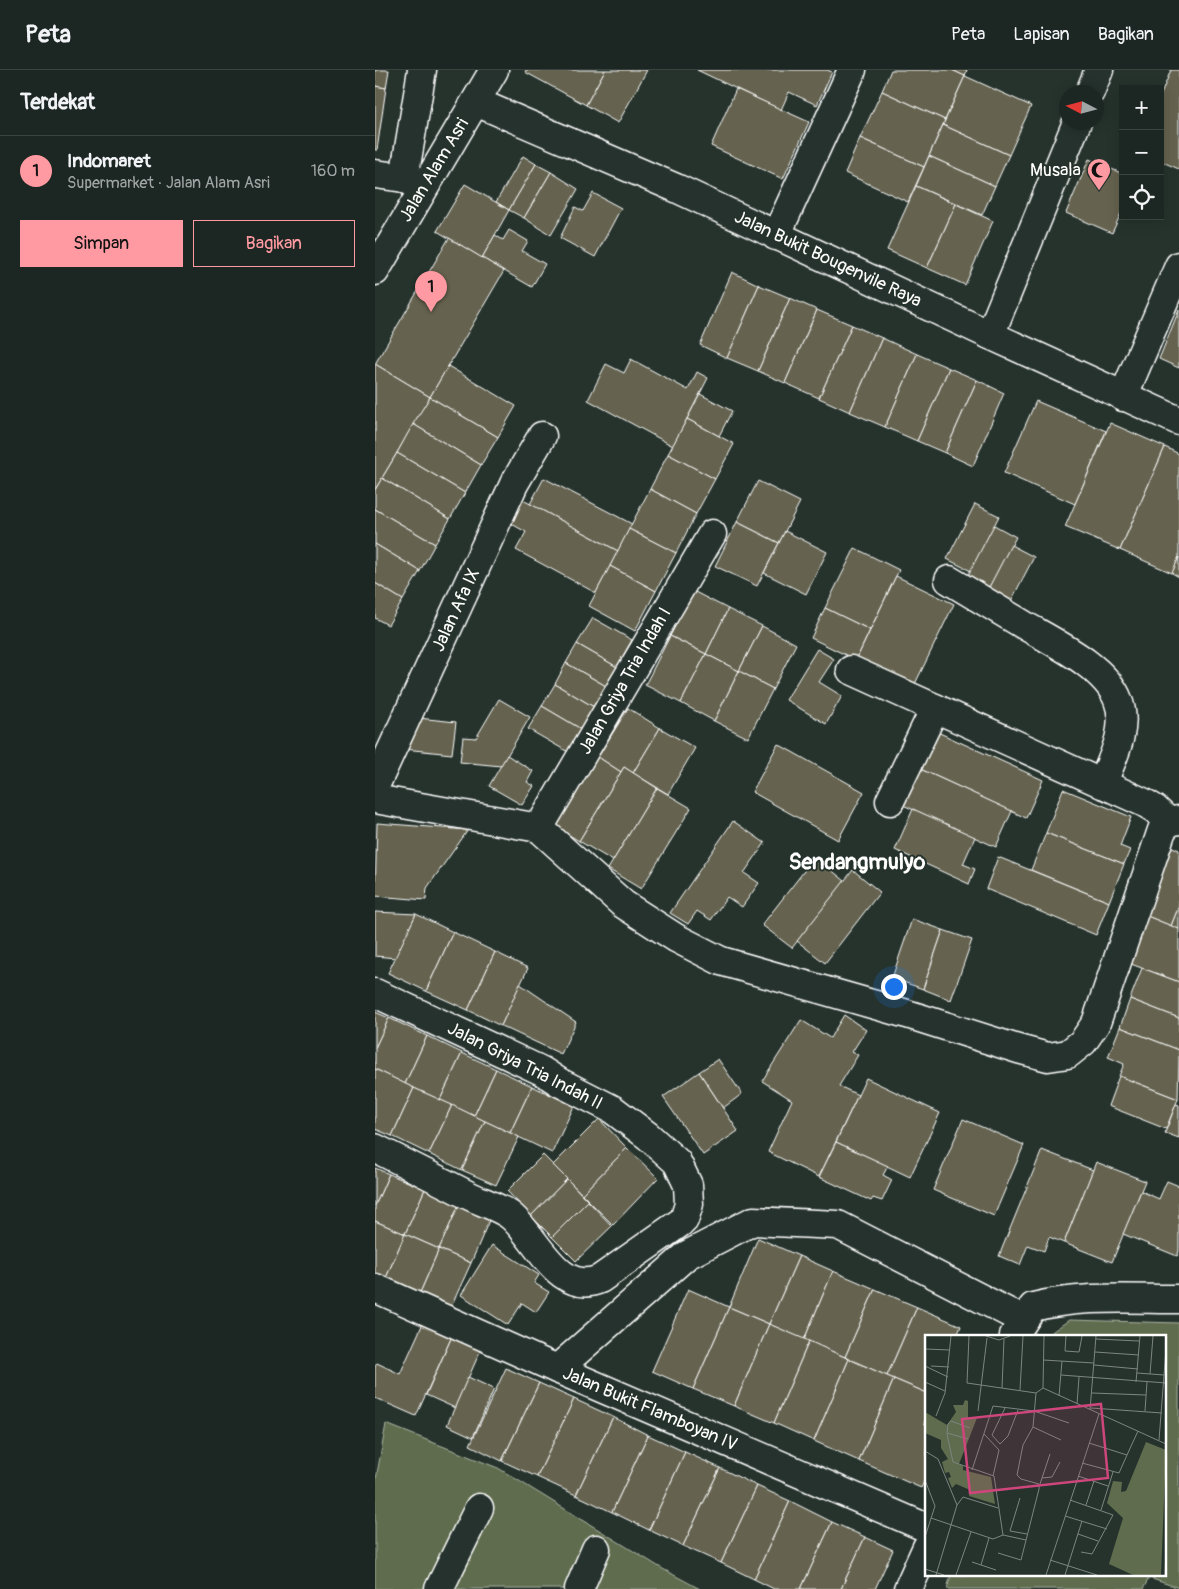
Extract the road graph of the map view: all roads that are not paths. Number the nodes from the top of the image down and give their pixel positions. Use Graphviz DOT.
graph roads {
  1 [pos="422,70"];
  2 [pos="494,70"];
  3 [pos="852,70"];
  4 [pos="1099,70"];
  5 [pos="1093,85"];
  6 [pos="476,102"];
  7 [pos="1074,130"];
  8 [pos="375,174"];
  9 [pos="413,183"];
  10 [pos="776,236"];
  11 [pos="1179,266"];
  12 [pos="375,271"];
  13 [pos="989,335"];
  14 [pos="1123,397"];
  15 [pos="1179,421"];
  16 [pos="542,436"];
  17 [pos="712,534"];
  18 [pos="949,580"];
  19 [pos="851,670"];
  20 [pos="935,708"];
  21 [pos="1102,784"];
  22 [pos="375,786"];
  23 [pos="375,799"];
  24 [pos="890,801"];
  25 [pos="1174,820"];
  26 [pos="539,828"];
  27 [pos="375,994"];
  28 [pos="375,1148"];
  29 [pos="375,1288"];
  30 [pos="1179,1299"];
  31 [pos="1023,1321"];
  32 [pos="557,1369"];
  33 [pos="479,1508"];
  34 [pos="925,1527"];
  35 [pos="596,1549"];
  36 [pos="925,1551"];
  37 [pos="439,1589"];
  38 [pos="579,1589"];
  39 [pos="908,1589"];
  1 -- 9 [label="street"];
  2 -- 6 [label="street, Jalan Alam Asri"];
  3 -- 10 [label="street"];
  4 -- 5 [label="street"];
  6 -- 9 [label="street, Jalan Alam Asri"];
  6 -- 10 [label="street, Jalan Bukit Bougenvile Raya"];
  7 -- 13 [label="street"];
  8 -- 9 [label="street"];
  9 -- 12 [label="street, Jalan Alam Asri"];
  10 -- 13 [label="street, Jalan Bukit Bougenvile Raya"];
  11 -- 14 [label="street"];
  13 -- 14 [label="street, Jalan Bukit Bougenvile Raya"];
  14 -- 15 [label="street, Jalan Bukit Bougenvile Raya"];
  16 -- 22 [label="street, Jalan Afa IX"];
  17 -- 26 [label="street, Jalan Griya Tria Indah I"];
  18 -- 21 [label="street"];
  19 -- 20 [label="street"];
  20 -- 21 [label="street"];
  20 -- 24 [label="street"];
  21 -- 25 [label="street"];
  23 -- 26 [label="street"];
  25 -- 26 [label="street"];
  27 -- 28 [label="street, Jalan Griya Tria Indah II"];
  29 -- 32 [label="street, Jalan Bukit Flamboyan IV"];
  30 -- 31 [label="street"];
  31 -- 32 [label="street"];
  32 -- 34 [label="street, Jalan Bukit Flamboyan IV"];
  33 -- 37 [label="street"];
  35 -- 38 [label="street"];
  36 -- 39 [label="street"];
}
